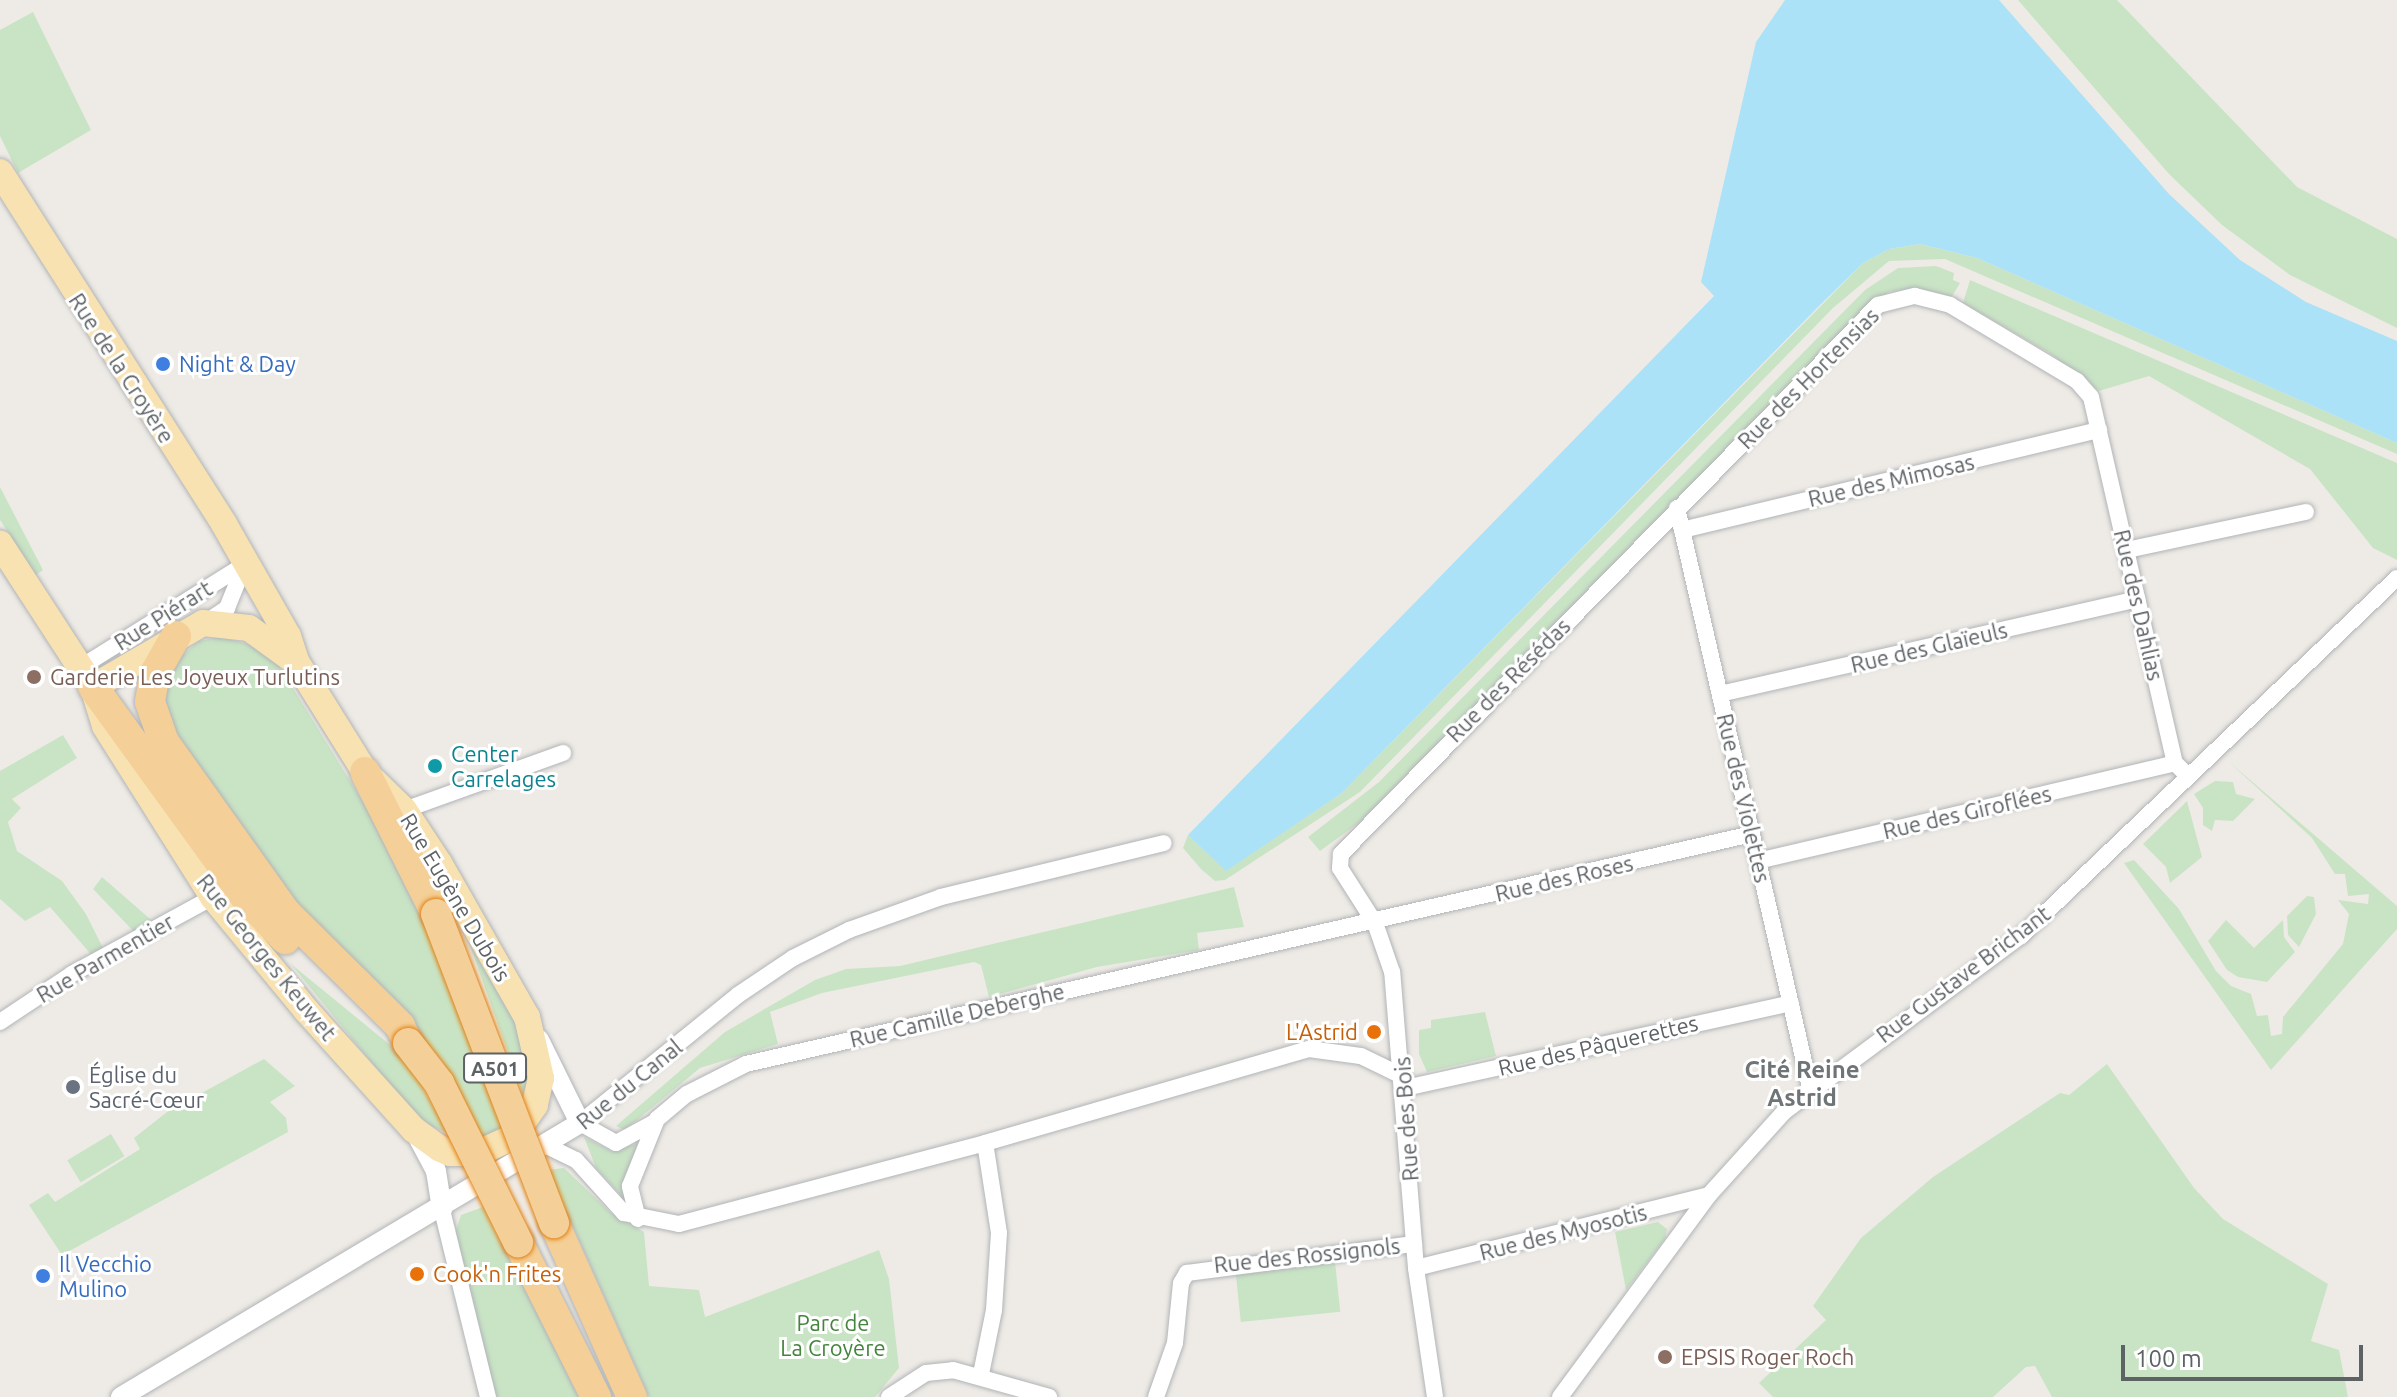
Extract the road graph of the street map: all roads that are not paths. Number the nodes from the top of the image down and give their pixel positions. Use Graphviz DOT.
graph roads {
  1 [pos="0,172"];
  2 [pos="2099,430"];
  3 [pos="1677,508"];
  4 [pos="2306,512"];
  5 [pos="1682,530"];
  6 [pos="0,544"];
  7 [pos="2127,550"];
  8 [pos="245,564"];
  9 [pos="2397,578"];
  10 [pos="2137,599"];
  11 [pos="190,630"];
  12 [pos="297,663"];
  13 [pos="87,677"];
  14 [pos="1720,694"];
  15 [pos="563,753"];
  16 [pos="2175,763"];
  17 [pos="365,772"];
  18 [pos="2188,776"];
  19 [pos="404,810"];
  20 [pos="1752,834"];
  21 [pos="1164,843"];
  22 [pos="1341,854"];
  23 [pos="1758,861"];
  24 [pos="213,897"];
  25 [pos="1375,923"];
  26 [pos="332,972"];
  27 [pos="1791,1003"];
  28 [pos="527,1017"];
  29 [pos="0,1022"];
  30 [pos="1404,1083"];
  31 [pos="1810,1088"];
  32 [pos="657,1119"];
  33 [pos="580,1123"];
  34 [pos="414,1130"];
  35 [pos="985,1143"];
  36 [pos="547,1146"];
  37 [pos="1709,1195"];
  38 [pos="442,1210"];
  39 [pos="638,1219"];
  40 [pos="1414,1244"];
  41 [pos="1416,1268"];
  42 [pos="981,1374"];
  43 [pos="121,1397"];
  44 [pos="488,1397"];
  45 [pos="596,1397"];
  46 [pos="632,1397"];
  47 [pos="889,1397"];
  48 [pos="1049,1397"];
  49 [pos="1156,1397"];
  50 [pos="1435,1397"];
  51 [pos="1560,1397"];
  1 -- 8 [label="main road, Rue de la Croyère"];
  2 -- 3 [label="street, Rue des Hortensias"];
  2 -- 5 [label="street, Rue des Mimosas"];
  2 -- 7 [label="street, Rue des Dahlias"];
  3 -- 5 [label="street, Rue des Violettes"];
  3 -- 22 [label="street, Rue des Résédas"];
  4 -- 7 [label="street"];
  5 -- 14 [label="street, Rue des Violettes"];
  6 -- 13 [label="main road, Rue Georges Keuwet"];
  7 -- 10 [label="street, Rue des Dahlias"];
  8 -- 11 [label="street"];
  8 -- 12 [label="main road, Rue Eugène Dubois"];
  8 -- 13 [label="street, Rue Piérart"];
  9 -- 18 [label="street, Rue Gustave Brichant"];
  10 -- 14 [label="street, Rue des Glaïeuls"];
  10 -- 16 [label="street, Rue des Dahlias"];
  11 -- 12 [label="main road"];
  11 -- 13 [label="main road"];
  11 -- 26 [label="highway"];
  12 -- 17 [label="main road, Rue Eugène Dubois"];
  13 -- 24 [label="main road, Rue Georges Keuwet"];
  13 -- 26 [label="highway"];
  14 -- 20 [label="street, Rue des Violettes"];
  15 -- 19 [label="street"];
  16 -- 18 [label="street"];
  16 -- 23 [label="street, Rue des Giroflées"];
  17 -- 19 [label="main road, Rue Eugène Dubois"];
  17 -- 46 [label="highway, A501, bridge"];
  18 -- 31 [label="street, Rue Gustave Brichant"];
  19 -- 28 [label="main road, Rue Eugène Dubois"];
  20 -- 23 [label="street, Rue des Violettes"];
  20 -- 25 [label="street, Rue des Roses"];
  21 -- 33 [label="street, Rue du Canal"];
  22 -- 25 [label="street, Rue des Bois"];
  23 -- 27 [label="street, Rue des Violettes"];
  24 -- 29 [label="street, Rue Parmentier"];
  24 -- 34 [label="main road, Rue Georges Keuwet"];
  25 -- 30 [label="street, Rue des Bois"];
  25 -- 32 [label="street, Rue Camille Deberghe"];
  26 -- 45 [label="highway, A501, bridge"];
  27 -- 30 [label="street, Rue des Pâquerettes"];
  27 -- 31 [label="street, Rue des Violettes"];
  28 -- 33 [label="street, Rue Eugène Dubois"];
  28 -- 34 [label="main road"];
  30 -- 35 [label="street"];
  30 -- 40 [label="street, Rue des Bois"];
  31 -- 37 [label="street, Rue Gustave Brichant"];
  32 -- 33 [label="street"];
  32 -- 39 [label="street, Rue Camille Deberghe"];
  33 -- 36 [label="street, Rue du Canal"];
  34 -- 38 [label="street"];
  35 -- 39 [label="street"];
  35 -- 42 [label="street"];
  36 -- 38 [label="street, Rue du Canal"];
  36 -- 39 [label="street"];
  37 -- 41 [label="street, Rue des Myosotis"];
  37 -- 51 [label="street, Rue Gustave Brichant"];
  38 -- 43 [label="street, Rue du Canal"];
  38 -- 44 [label="street"];
  40 -- 41 [label="street, Rue des Bois"];
  40 -- 49 [label="street, Rue des Rossignols"];
  41 -- 50 [label="street, Rue des Bois"];
  42 -- 47 [label="street"];
  42 -- 48 [label="street"];
}
